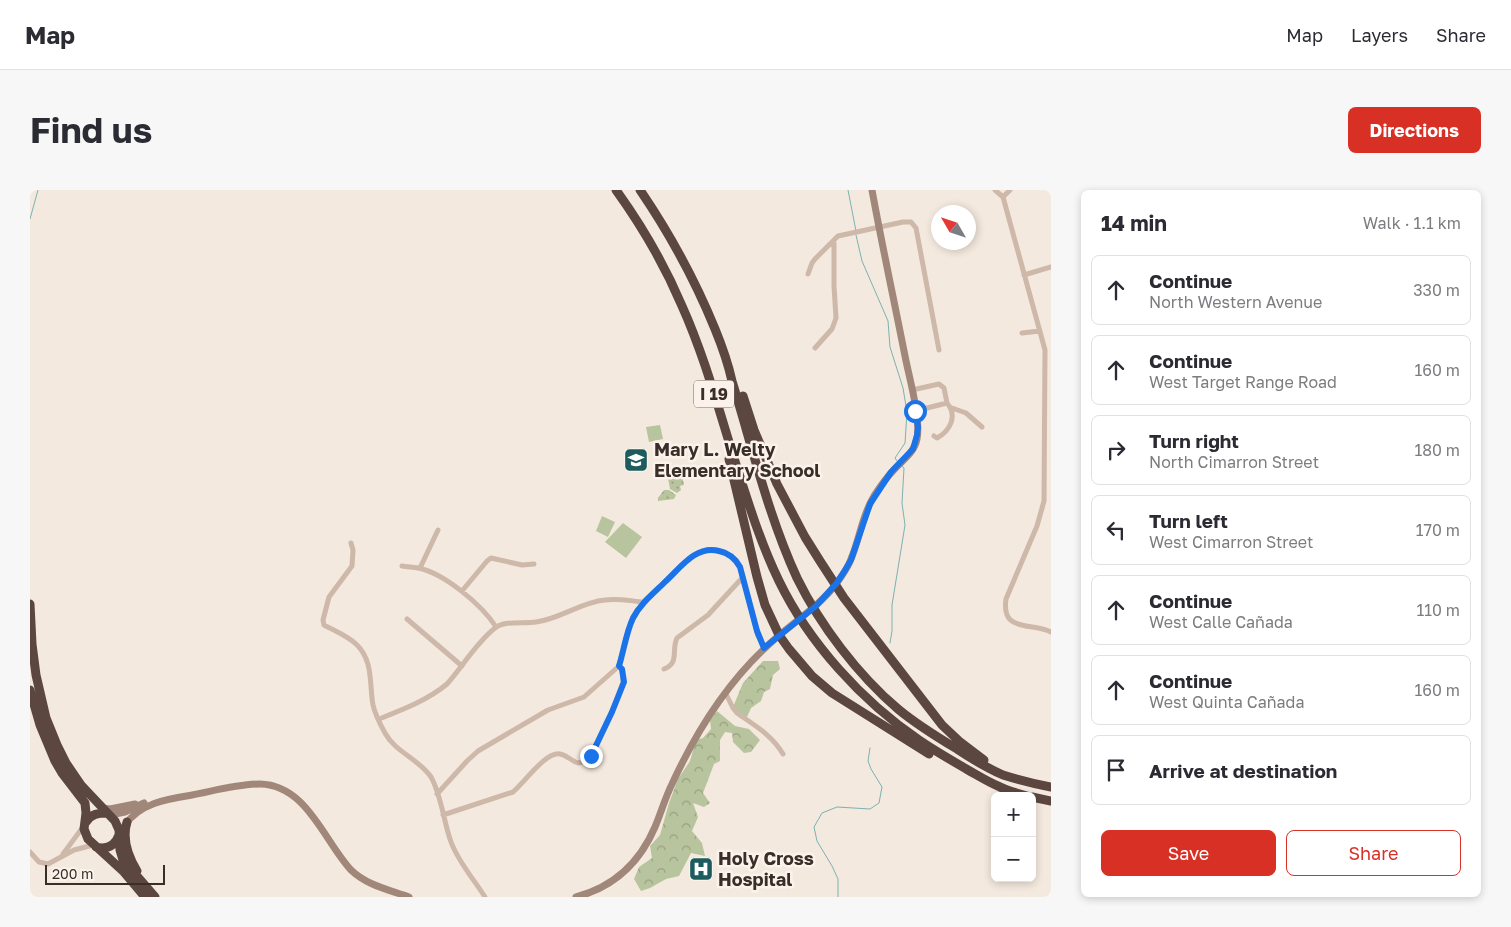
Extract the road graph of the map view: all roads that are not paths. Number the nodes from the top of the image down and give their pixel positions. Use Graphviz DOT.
graph roads {
  1 [pos="616,190"];
  2 [pos="640,190"];
  3 [pos="872,190"];
  4 [pos="996,190"];
  5 [pos="1010,190"];
  6 [pos="1003,197"];
  7 [pos="879,228"];
  8 [pos="834,240"];
  9 [pos="1051,267"];
  10 [pos="808,274"];
  11 [pos="1024,275"];
  12 [pos="1040,331"];
  13 [pos="1022,333"];
  14 [pos="815,348"];
  15 [pos="1048,349"];
  16 [pos="939,350"];
  17 [pos="730,366"];
  18 [pos="912,390"];
  19 [pos="713,391"];
  20 [pos="947,403"];
  21 [pos="952,408"];
  22 [pos="915,411"];
  23 [pos="982,427"];
  24 [pos="934,436"];
  25 [pos="438,530"];
  26 [pos="351,543"];
  27 [pos="534,564"];
  28 [pos="402,566"];
  29 [pos="420,568"];
  30 [pos="743,578"];
  31 [pos="836,584"];
  32 [pos="462,591"];
  33 [pos="643,602"];
  34 [pos="30,604"];
  35 [pos="407,619"];
  36 [pos="496,627"];
  37 [pos="1051,632"];
  38 [pos="780,635"];
  39 [pos="764,648"];
  40 [pos="462,666"];
  41 [pos="619,666"];
  42 [pos="664,668"];
  43 [pos="33,669"];
  44 [pos="30,690"];
  45 [pos="725,692"];
  46 [pos="379,719"];
  47 [pos="39,724"];
  48 [pos="50,729"];
  49 [pos="783,754"];
  50 [pos="1016,778"];
  51 [pos="997,786"];
  52 [pos="1051,787"];
  53 [pos="1015,792"];
  54 [pos="437,794"];
  55 [pos="1036,798"];
  56 [pos="164,800"];
  57 [pos="1051,801"];
  58 [pos="107,812"];
  59 [pos="443,815"];
  60 [pos="128,822"];
  61 [pos="85,824"];
  62 [pos="119,834"];
  63 [pos="95,846"];
  64 [pos="30,852"];
  65 [pos="61,857"];
  66 [pos="151,895"];
  67 [pos="409,897"];
  68 [pos="485,897"];
  69 [pos="576,897"];
  1 -- 19 [label="highway, I 19"];
  2 -- 17 [label="highway, I 19"];
  3 -- 7 [label="street"];
  4 -- 6 [label="street"];
  5 -- 6 [label="street"];
  6 -- 11 [label="street"];
  7 -- 8 [label="street"];
  7 -- 16 [label="street"];
  7 -- 18 [label="street"];
  8 -- 10 [label="street"];
  8 -- 14 [label="street"];
  9 -- 11 [label="street"];
  11 -- 12 [label="street"];
  12 -- 13 [label="street"];
  12 -- 15 [label="street"];
  15 -- 37 [label="street"];
  17 -- 31 [label="highway"];
  17 -- 50 [label="highway, I 19"];
  18 -- 20 [label="street"];
  18 -- 22 [label="street"];
  19 -- 38 [label="highway"];
  19 -- 51 [label="highway, I 19"];
  20 -- 21 [label="street"];
  20 -- 22 [label="street"];
  21 -- 23 [label="street"];
  21 -- 24 [label="street"];
  22 -- 31 [label="street"];
  25 -- 29 [label="street"];
  26 -- 46 [label="street"];
  27 -- 32 [label="street"];
  28 -- 29 [label="street"];
  29 -- 32 [label="street"];
  30 -- 33 [label="street"];
  30 -- 39 [label="street"];
  30 -- 42 [label="street"];
  31 -- 38 [label="street"];
  31 -- 50 [label="highway"];
  32 -- 36 [label="street"];
  33 -- 36 [label="street"];
  33 -- 41 [label="street"];
  34 -- 43 [label="highway"];
  35 -- 40 [label="street"];
  36 -- 40 [label="street"];
  38 -- 39 [label="street"];
  38 -- 51 [label="highway"];
  39 -- 45 [label="street"];
  40 -- 46 [label="street"];
  41 -- 54 [label="street"];
  41 -- 59 [label="street"];
  43 -- 48 [label="highway"];
  44 -- 47 [label="highway"];
  45 -- 49 [label="street"];
  45 -- 69 [label="street"];
  46 -- 54 [label="street"];
  47 -- 48 [label="highway"];
  47 -- 61 [label="highway"];
  48 -- 58 [label="highway"];
  50 -- 52 [label="highway, I 19"];
  51 -- 53 [label="highway, I 19"];
  54 -- 59 [label="street"];
  55 -- 57 [label="highway"];
  56 -- 58 [label="street"];
  56 -- 60 [label="street"];
  56 -- 67 [label="street"];
  58 -- 61 [label="highway"];
  58 -- 62 [label="highway"];
  59 -- 68 [label="street"];
  60 -- 62 [label="street"];
  60 -- 66 [label="highway"];
  61 -- 63 [label="highway"];
  61 -- 65 [label="street"];
  62 -- 63 [label="highway"];
  62 -- 66 [label="highway"];
  63 -- 65 [label="street"];
  63 -- 66 [label="highway"];
  64 -- 65 [label="street"];
}
